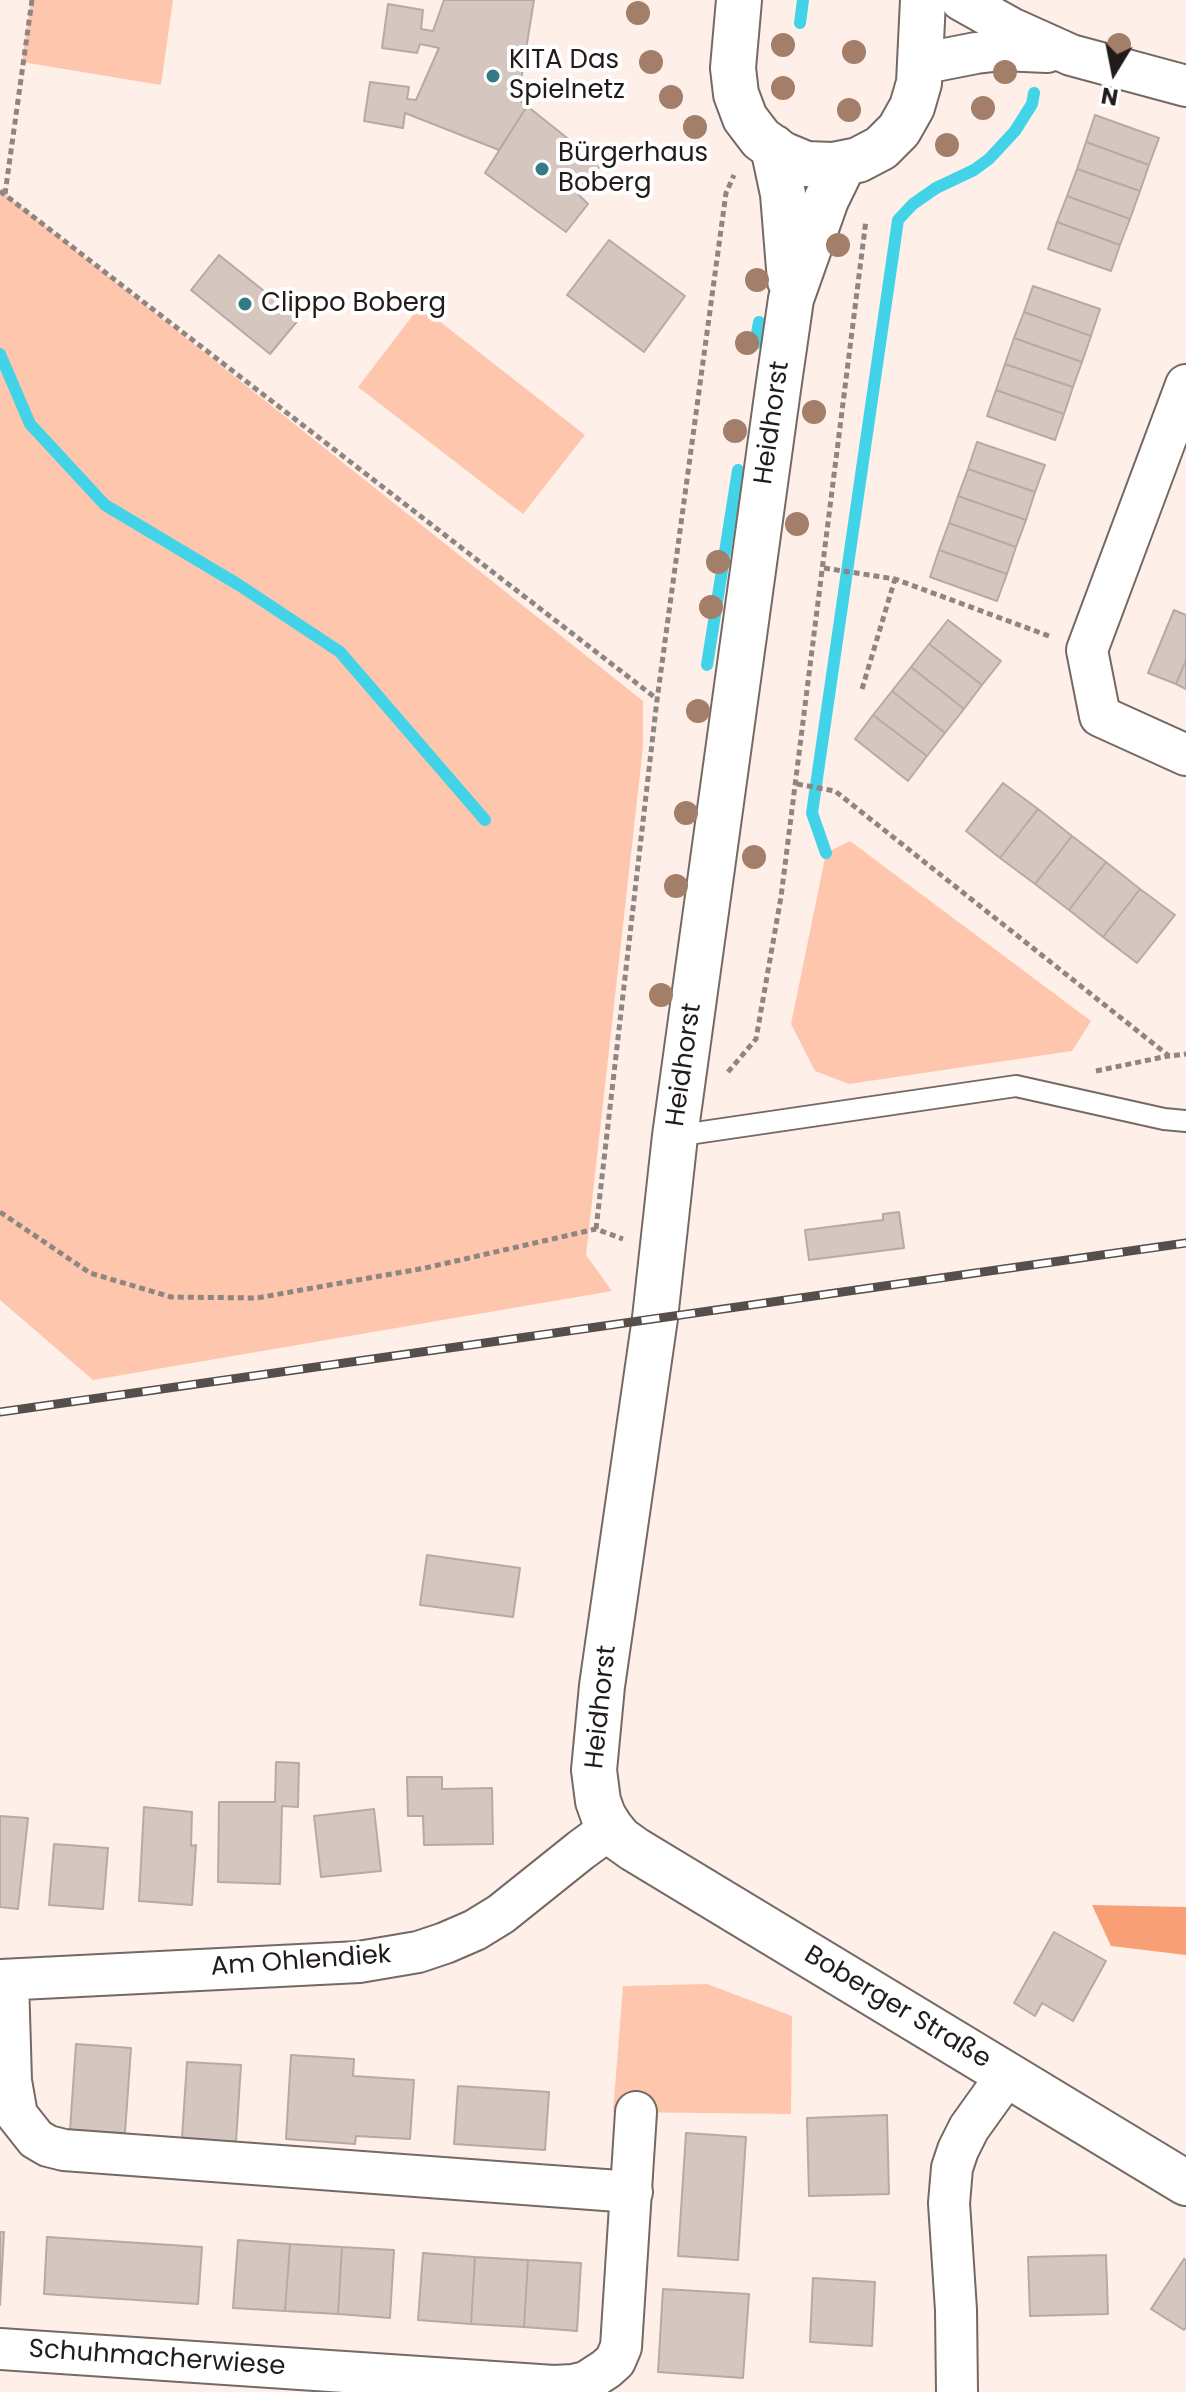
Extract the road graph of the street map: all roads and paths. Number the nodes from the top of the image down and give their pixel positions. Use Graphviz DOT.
graph roads {
  1 [pos="32,0"];
  2 [pos="739,0"];
  3 [pos="923,0"];
  4 [pos="961,0"];
  5 [pos="1071,55"];
  6 [pos="919,67"];
  7 [pos="1186,86"];
  8 [pos="773,147"];
  9 [pos="844,163"];
  10 [pos="736,170"];
  11 [pos="2,193"];
  12 [pos="868,209"];
  13 [pos="791,299"];
  14 [pos="1186,385"];
  15 [pos="824,568"];
  16 [pos="895,579"];
  17 [pos="1087,650"];
  18 [pos="862,689"];
  19 [pos="657,700"];
  20 [pos="1186,755"];
  21 [pos="800,785"];
  22 [pos="1186,1054"];
  23 [pos="726,1075"];
  24 [pos="1186,1121"];
  25 [pos="675,1136"];
  26 [pos="0,1212"];
  27 [pos="596,1229"];
  28 [pos="663,1254"];
  29 [pos="611,1828"];
  30 [pos="4,1980"];
  31 [pos="1007,2075"];
  32 [pos="636,2112"];
  33 [pos="1186,2183"];
  34 [pos="632,2192"];
  35 [pos="0,2349"];
  36 [pos="957,2392"];
  1 -- 11 [label="path"];
  2 -- 8 [label="street"];
  3 -- 6 [label="street"];
  4 -- 5 [label="street"];
  5 -- 6 [label="street"];
  5 -- 7 [label="street"];
  6 -- 9 [label="street"];
  8 -- 9 [label="street"];
  8 -- 13 [label="street, Heidhorst"];
  9 -- 13 [label="street, Heidhorst"];
  10 -- 19 [label="path"];
  11 -- 19 [label="path"];
  12 -- 15 [label="path"];
  13 -- 25 [label="street, Heidhorst"];
  14 -- 17 [label="street"];
  15 -- 16 [label="path"];
  15 -- 21 [label="path"];
  16 -- 17 [label="path"];
  16 -- 18 [label="path"];
  17 -- 20 [label="street"];
  19 -- 27 [label="path"];
  21 -- 22 [label="path"];
  21 -- 23 [label="path"];
  24 -- 25 [label="lane"];
  25 -- 28 [label="street, Heidhorst"];
  26 -- 27 [label="path"];
  27 -- 28 [label="path"];
  28 -- 29 [label="street, Heidhorst"];
  29 -- 30 [label="street, Am Ohlendiek"];
  29 -- 31 [label="street, Boberger Straße"];
  30 -- 34 [label="street"];
  31 -- 33 [label="street, Boberger Straße"];
  31 -- 36 [label="street"];
  32 -- 34 [label="street, Schuhmacherwiese"];
  34 -- 35 [label="street, Schuhmacherwiese"];
}
